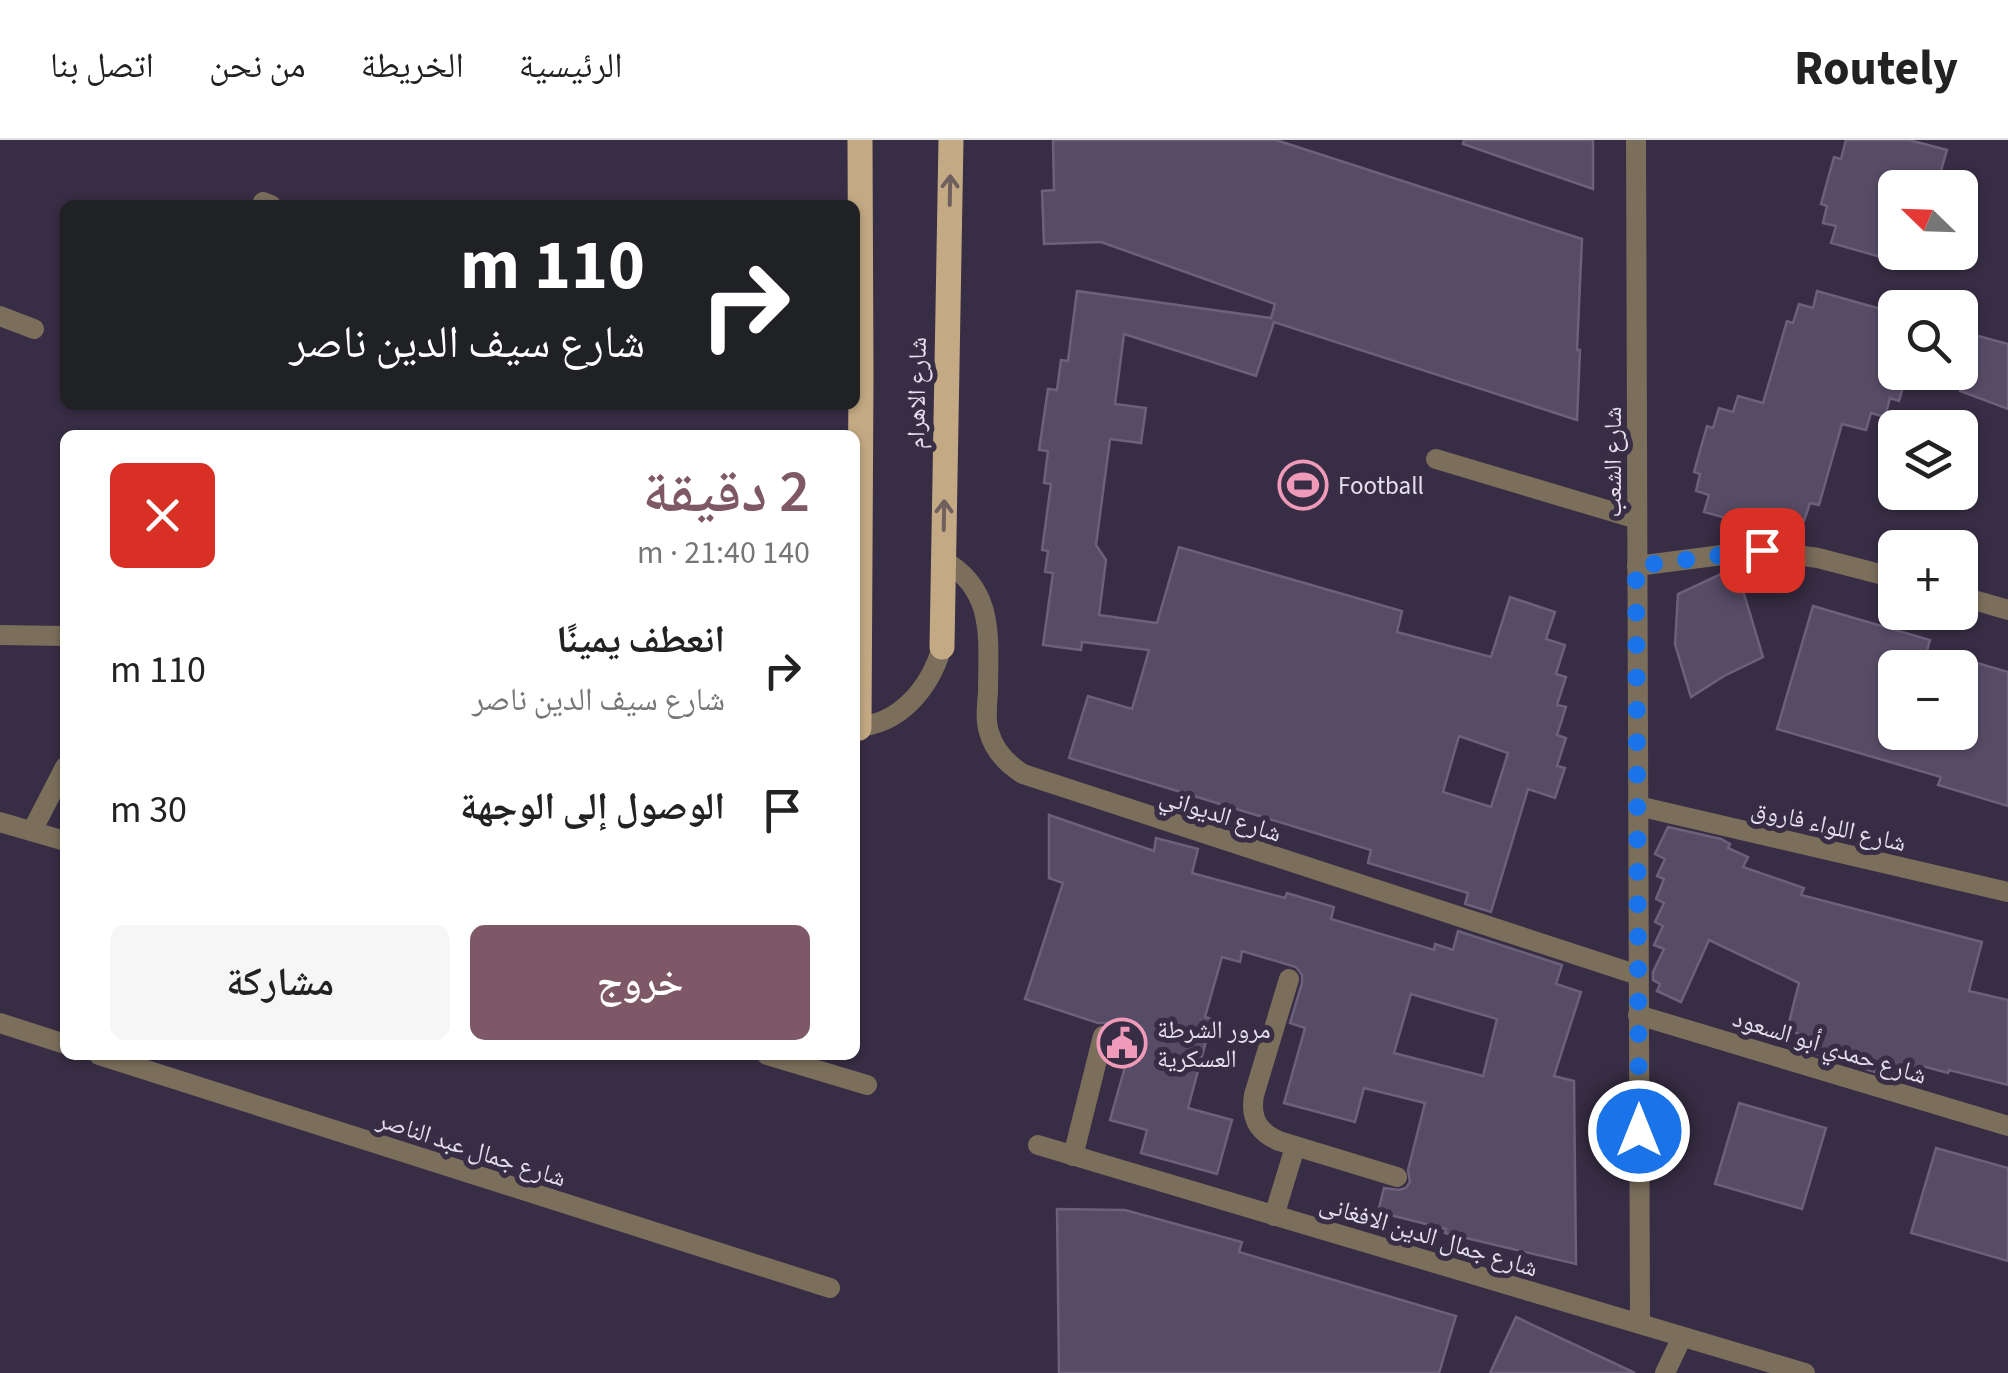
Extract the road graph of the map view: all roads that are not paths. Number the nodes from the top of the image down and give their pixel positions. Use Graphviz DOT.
graph roads {
  1 [pos="860,140"];
  2 [pos="951,140"];
  3 [pos="1636,140"];
  4 [pos="859,200"];
  5 [pos="0,316"];
  6 [pos="34,329"];
  7 [pos="1436,459"];
  8 [pos="1637,519"];
  9 [pos="943,560"];
  10 [pos="1636,566"];
  11 [pos="1878,574"];
  12 [pos="1978,601"];
  13 [pos="2008,610"];
  14 [pos="0,636"];
  15 [pos="60,636"];
  16 [pos="942,648"];
  17 [pos="860,727"];
  18 [pos="60,777"];
  19 [pos="1638,806"];
  20 [pos="0,822"];
  21 [pos="32,831"];
  22 [pos="60,839"];
  23 [pos="2008,892"];
  24 [pos="1638,975"];
  25 [pos="1289,979"];
  26 [pos="1638,1015"];
  27 [pos="0,1023"];
  28 [pos="1104,1036"];
  29 [pos="60,1042"];
  30 [pos="115,1060"];
  31 [pos="783,1060"];
  32 [pos="866,1086"];
  33 [pos="2008,1126"];
  34 [pos="1038,1146"];
  35 [pos="1295,1147"];
  36 [pos="1073,1156"];
  37 [pos="1397,1177"];
  38 [pos="1274,1216"];
  39 [pos="830,1288"];
  40 [pos="1640,1324"];
  41 [pos="1682,1337"];
  42 [pos="1665,1373"];
  43 [pos="1806,1373"];
  1 -- 4 [label="main road"];
  9 -- 2 [label="main road, شارع الاهرام, one-way"];
  3 -- 8 [label="street, شارع الشعب"];
  5 -- 6 [label="street"];
  7 -- 8 [label="street"];
  8 -- 10 [label="street, شارع الشعب"];
  9 -- 16 [label="main road, شارع الاهرام"];
  9 -- 24 [label="street, شارع الديواني"];
  10 -- 11 [label="street"];
  10 -- 19 [label="street, شارع الشعب"];
  12 -- 13 [label="street"];
  14 -- 15 [label="street"];
  16 -- 17 [label="street"];
  18 -- 21 [label="street"];
  19 -- 23 [label="street, شارع اللواء فاروق"];
  19 -- 24 [label="street, شارع الشعب"];
  20 -- 21 [label="street"];
  21 -- 22 [label="street"];
  24 -- 26 [label="street, شارع الشعب"];
  25 -- 35 [label="street"];
  26 -- 33 [label="street, شارع حمدي أبو السعود"];
  26 -- 40 [label="street, شارع الشعب"];
  27 -- 29 [label="street"];
  28 -- 36 [label="street"];
  30 -- 39 [label="street, شارع جمال عبد الناصر"];
  31 -- 32 [label="street"];
  34 -- 36 [label="street, شارع جمال الدين الافغانى"];
  35 -- 37 [label="street"];
  35 -- 38 [label="street"];
  36 -- 38 [label="street, شارع جمال الدين الافغانى"];
  38 -- 40 [label="street, شارع جمال الدين الافغانى"];
  40 -- 41 [label="street, شارع جمال الدين الافغانى"];
  41 -- 42 [label="street"];
  41 -- 43 [label="street, شارع جمال الدين الافغانى"];
}
